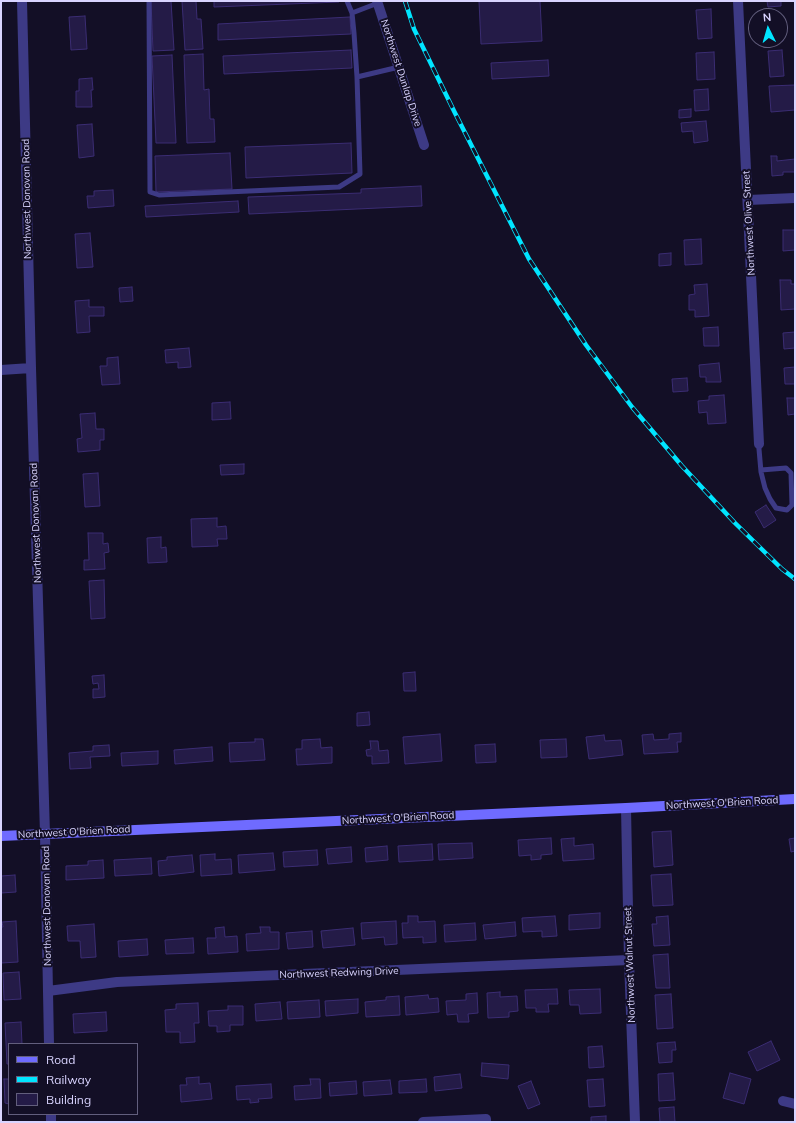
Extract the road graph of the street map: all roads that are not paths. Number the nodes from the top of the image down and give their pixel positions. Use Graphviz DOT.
graph roads {
  1 [pos="22,1"];
  2 [pos="148,1"];
  3 [pos="347,1"];
  4 [pos="738,1"];
  5 [pos="377,2"];
  6 [pos="352,13"];
  7 [pos="399,67"];
  8 [pos="357,77"];
  9 [pos="424,145"];
  10 [pos="795,198"];
  11 [pos="748,200"];
  12 [pos="31,368"];
  13 [pos="1,370"];
  14 [pos="759,444"];
  15 [pos="761,470"];
  16 [pos="795,799"];
  17 [pos="626,808"];
  18 [pos="46,834"];
  19 [pos="1,836"];
  20 [pos="630,960"];
  21 [pos="48,991"];
  22 [pos="49,1043"];
  23 [pos="783,1101"];
  24 [pos="795,1104"];
  25 [pos="486,1121"];
  26 [pos="423,1122"];
  27 [pos="635,1122"];
  1 -- 12 [label="street, Northwest Donovan Road"];
  2 -- 8 [label="lane"];
  3 -- 6 [label="lane"];
  4 -- 11 [label="street, Northwest Olive Street"];
  5 -- 6 [label="lane"];
  5 -- 7 [label="street, Northwest Dunlap Drive"];
  6 -- 8 [label="lane"];
  7 -- 8 [label="lane"];
  7 -- 9 [label="street, Northwest Dunlap Drive"];
  10 -- 11 [label="street"];
  11 -- 14 [label="street, Northwest Olive Street"];
  12 -- 13 [label="street"];
  12 -- 18 [label="street, Northwest Donovan Road"];
  14 -- 15 [label="lane"];
  15 -- 15 [label="lane"];
  16 -- 17 [label="street, Northwest O'Brien Road"];
  17 -- 18 [label="street, Northwest O'Brien Road"];
  17 -- 20 [label="street, Northwest Walnut Street"];
  18 -- 19 [label="street, Northwest O'Brien Road"];
  18 -- 21 [label="street, Northwest Donovan Road"];
  20 -- 21 [label="street, Northwest Redwing Drive"];
  20 -- 27 [label="street, Northwest Walnut Street"];
  21 -- 22 [label="street, Northwest Donovan Road"];
  23 -- 24 [label="street"];
  25 -- 26 [label="street"];
}
